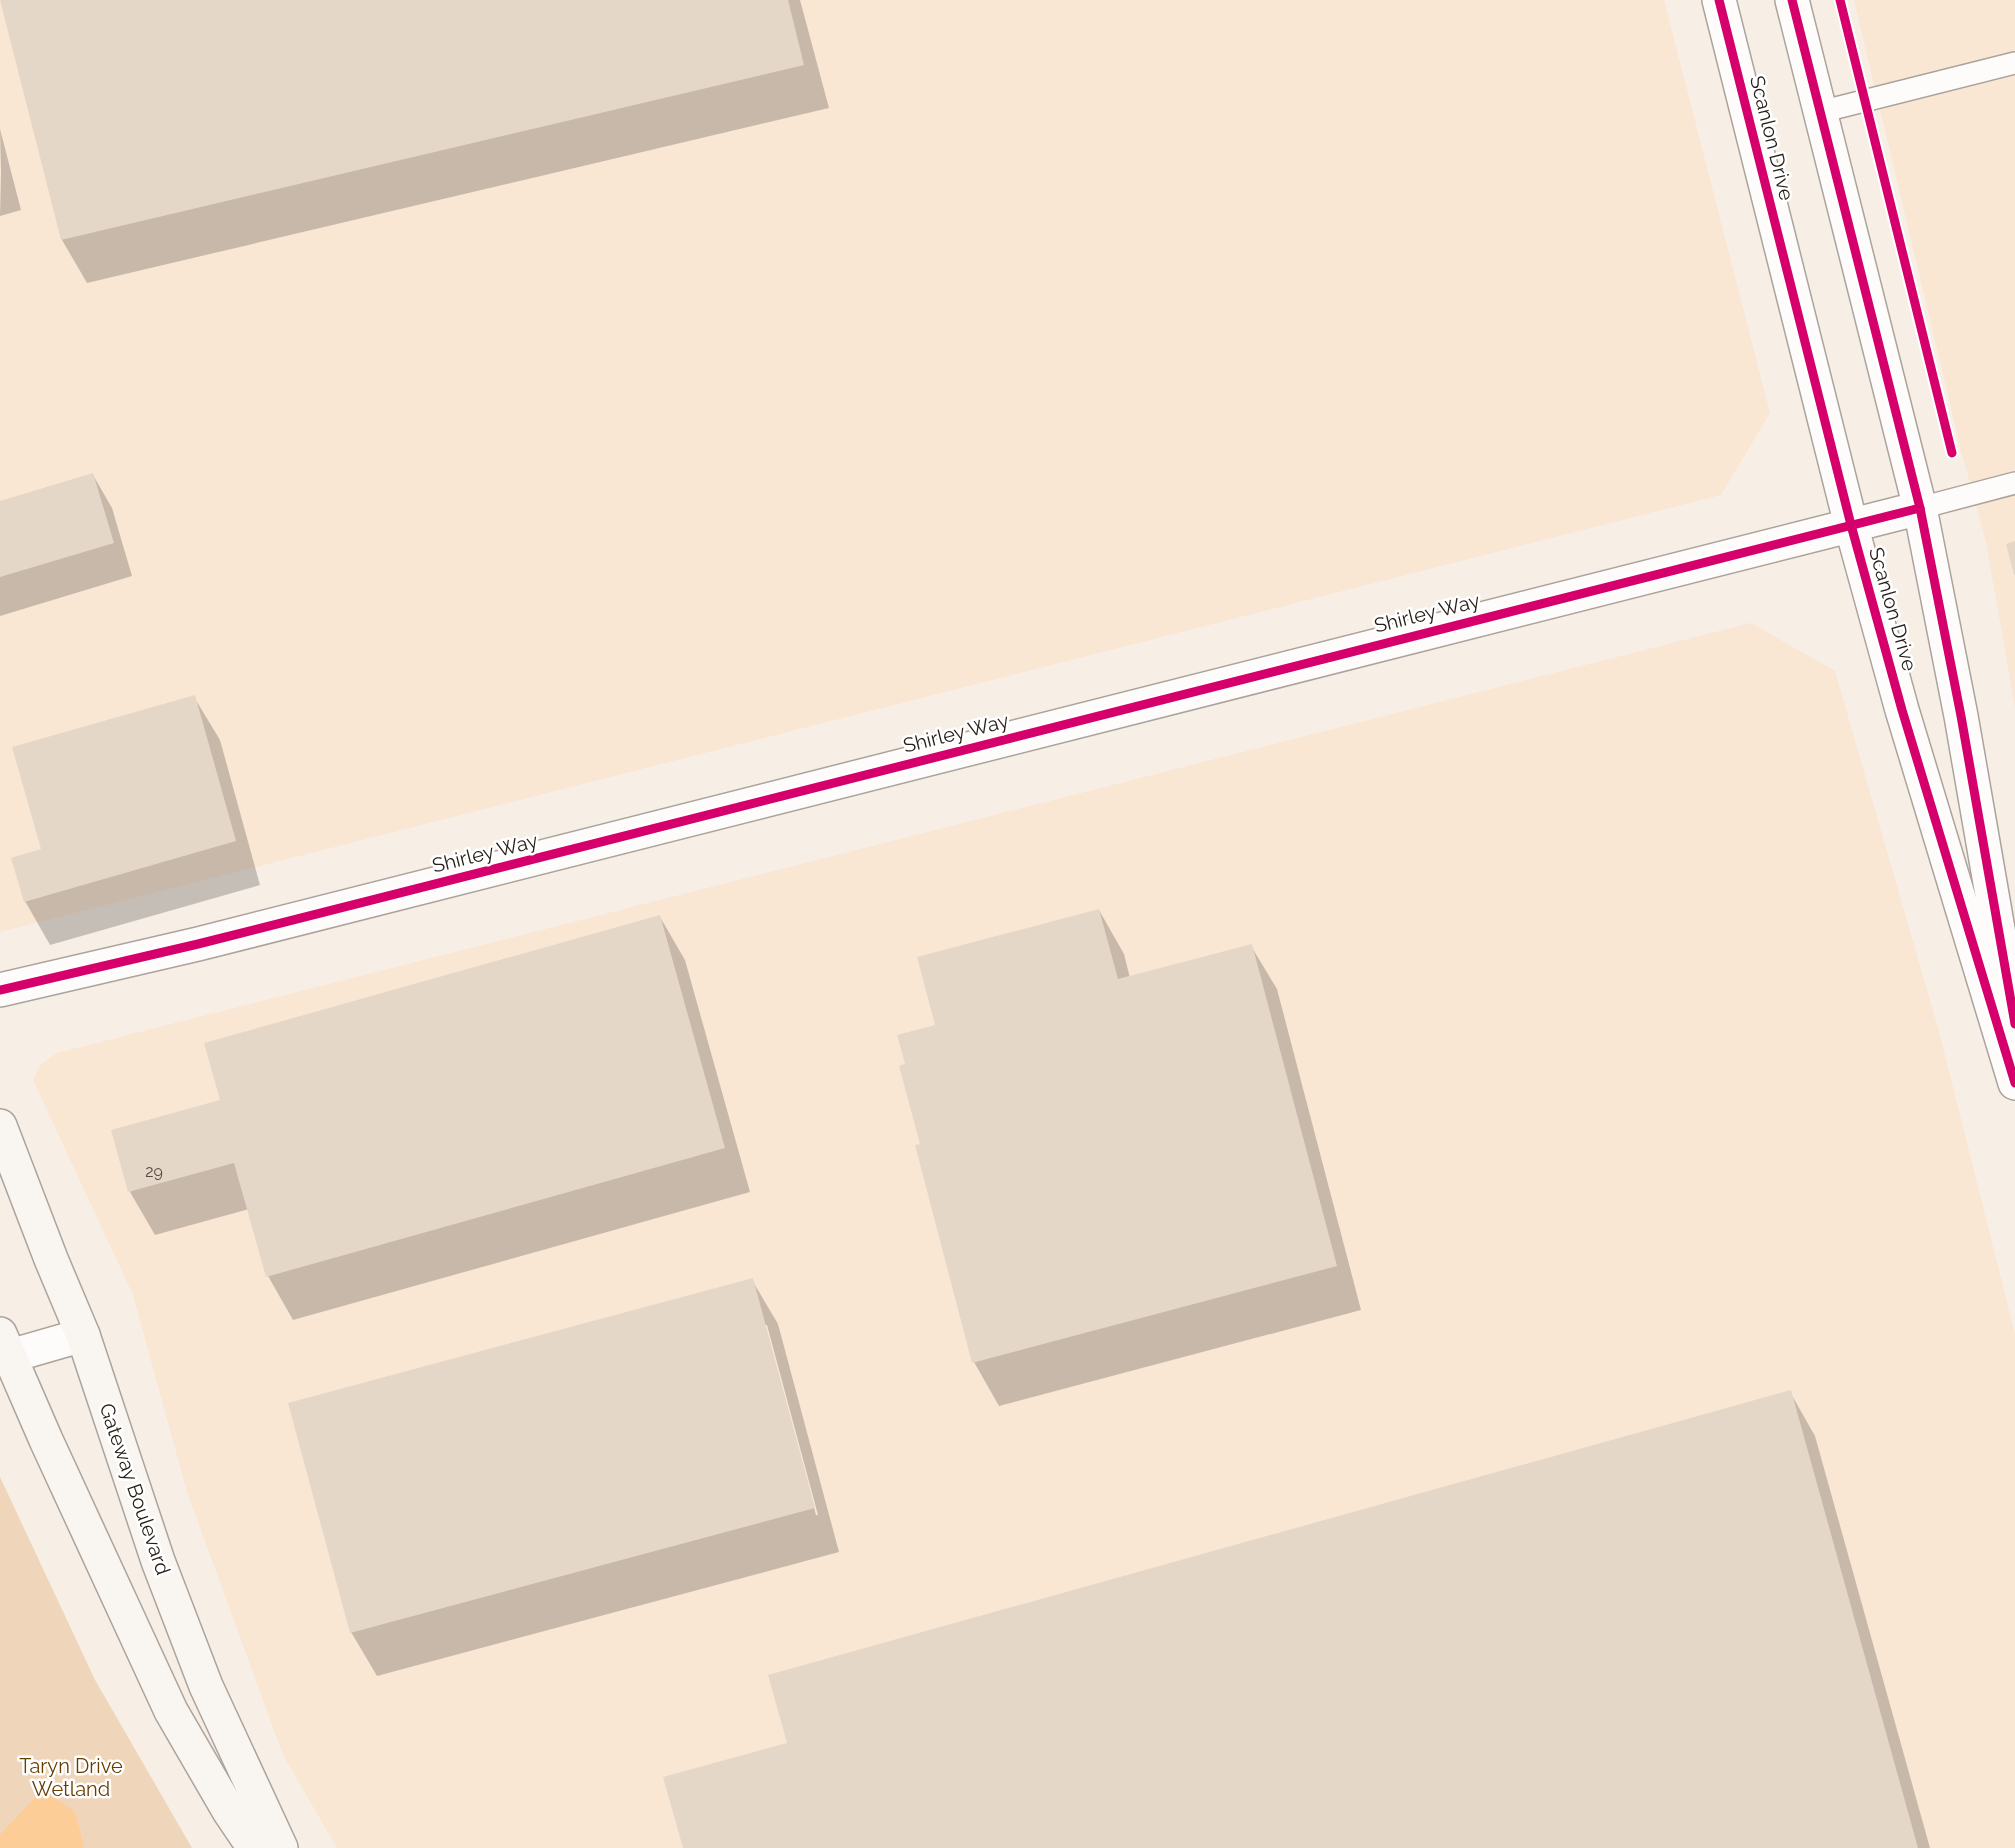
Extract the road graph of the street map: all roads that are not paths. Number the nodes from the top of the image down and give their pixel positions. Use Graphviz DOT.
graph roads {
  1 [pos="1719,0"];
  2 [pos="1792,0"];
  3 [pos="2015,63"];
  4 [pos="1820,112"];
  5 [pos="2015,483"];
  6 [pos="1920,508"];
  7 [pos="1851,525"];
  8 [pos="0,990"];
  9 [pos="2015,1024"];
  10 [pos="2015,1083"];
  11 [pos="0,1126"];
  12 [pos="83,1335"];
  13 [pos="3,1350"];
  14 [pos="254,1848"];
  15 [pos="281,1848"];
  1 -- 7 [label="street, Scanlon Drive"];
  2 -- 4 [label="street, Scanlon Drive"];
  3 -- 4 [label="lane"];
  4 -- 6 [label="street, Scanlon Drive"];
  5 -- 6 [label="lane"];
  6 -- 7 [label="street, Shirley Way"];
  6 -- 9 [label="street, Scanlon Drive"];
  7 -- 8 [label="street, Shirley Way"];
  7 -- 10 [label="street, Scanlon Drive"];
  11 -- 12 [label="street, Gateway Boulevard"];
  12 -- 13 [label="street"];
  12 -- 15 [label="street, Gateway Boulevard"];
  13 -- 14 [label="street"];
}
